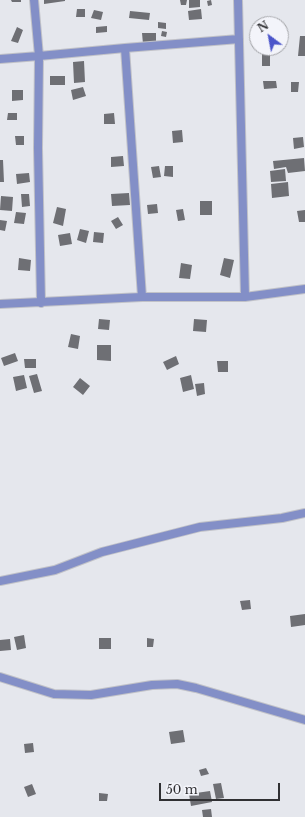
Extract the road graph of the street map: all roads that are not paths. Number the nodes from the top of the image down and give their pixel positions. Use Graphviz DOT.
graph roads {
  1 [pos="34,0"];
  2 [pos="238,0"];
  3 [pos="240,39"];
  4 [pos="125,48"];
  5 [pos="39,56"];
  6 [pos="0,59"];
  7 [pos="305,289"];
  8 [pos="142,297"];
  9 [pos="245,297"];
  10 [pos="41,303"];
  11 [pos="0,304"];
  12 [pos="305,513"];
  13 [pos="0,581"];
  14 [pos="0,677"];
  15 [pos="305,720"];
  1 -- 5 [label="street"];
  2 -- 3 [label="street"];
  3 -- 4 [label="street"];
  3 -- 9 [label="street"];
  4 -- 5 [label="street"];
  4 -- 8 [label="street"];
  5 -- 6 [label="street"];
  5 -- 10 [label="street"];
  7 -- 9 [label="street"];
  8 -- 9 [label="street"];
  8 -- 10 [label="street"];
  10 -- 11 [label="street"];
  12 -- 13 [label="street"];
  14 -- 15 [label="street"];
}
